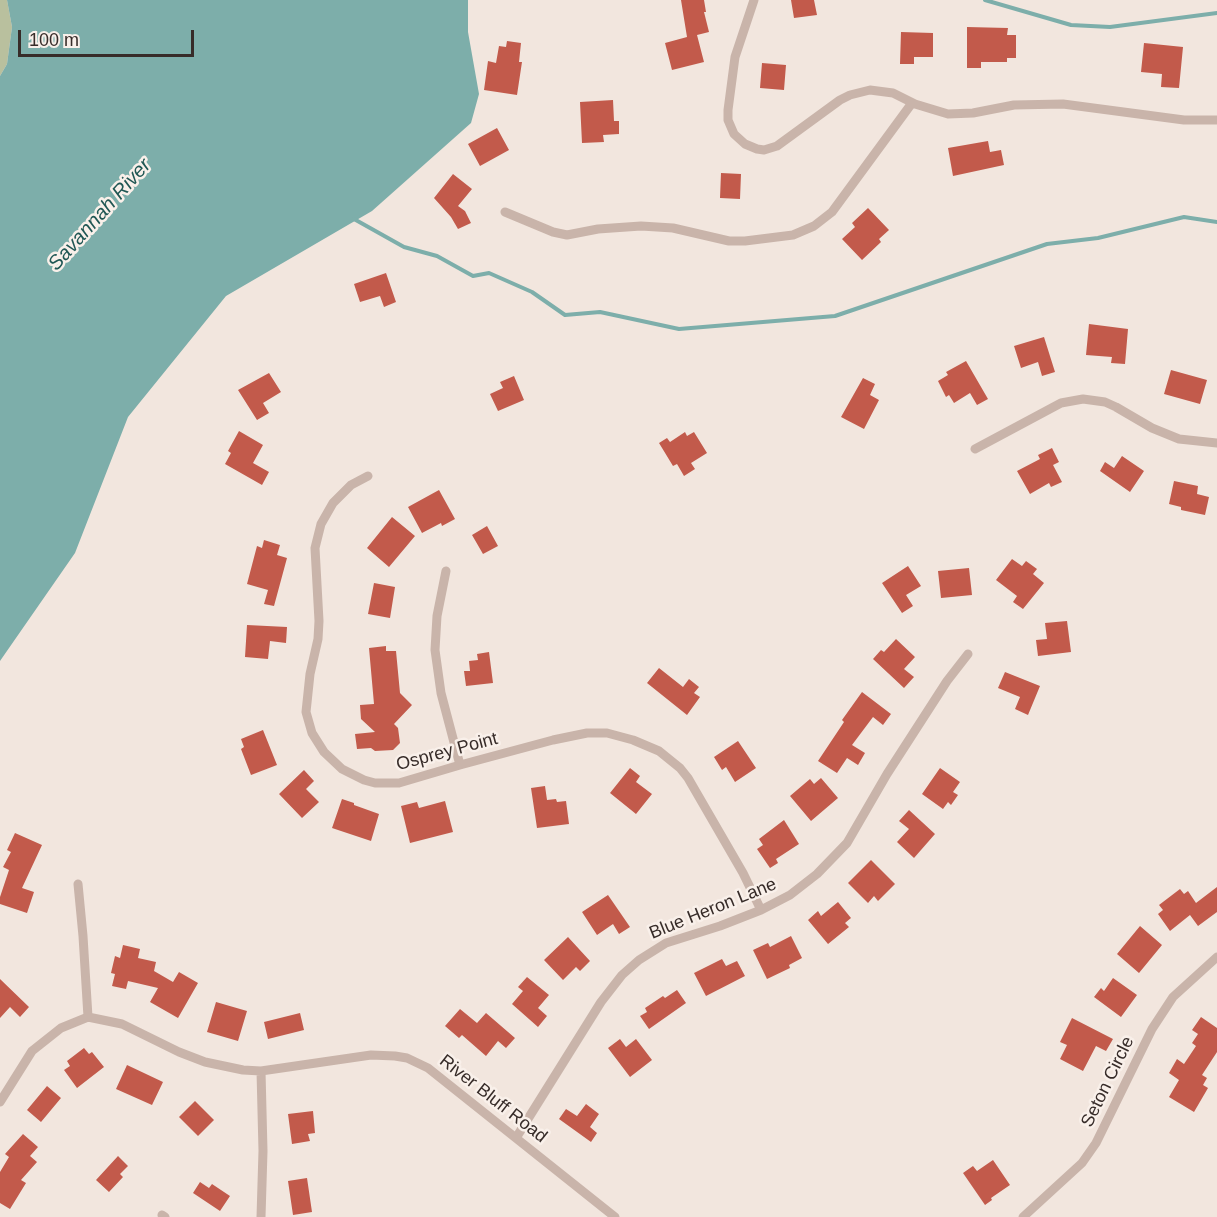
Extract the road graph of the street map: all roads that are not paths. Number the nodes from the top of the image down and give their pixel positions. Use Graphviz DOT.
graph roads {
  1 [pos="754,0"];
  2 [pos="912,103"];
  3 [pos="1217,120"];
  4 [pos="505,212"];
  5 [pos="1217,443"];
  6 [pos="975,449"];
  7 [pos="368,476"];
  8 [pos="446,571"];
  9 [pos="968,654"];
  10 [pos="460,765"];
  11 [pos="78,884"];
  12 [pos="760,910"];
  13 [pos="1217,957"];
  14 [pos="88,1017"];
  15 [pos="261,1071"];
  16 [pos="0,1101"];
  17 [pos="516,1138"];
  18 [pos="261,1217"];
  19 [pos="615,1217"];
  20 [pos="1023,1217"];
  1 -- 2 [label="street"];
  2 -- 3 [label="street"];
  2 -- 4 [label="street"];
  5 -- 6 [label="street"];
  7 -- 10 [label="street, Osprey Point"];
  8 -- 10 [label="street"];
  9 -- 12 [label="street, Blue Heron Lane"];
  10 -- 12 [label="street, Osprey Point"];
  11 -- 14 [label="street"];
  12 -- 17 [label="street, Blue Heron Lane"];
  13 -- 20 [label="street, Seton Circle"];
  14 -- 15 [label="street, River Bluff Road"];
  14 -- 16 [label="street"];
  15 -- 17 [label="street, River Bluff Road"];
  15 -- 18 [label="street"];
  17 -- 19 [label="street, River Bluff Road"];
}
